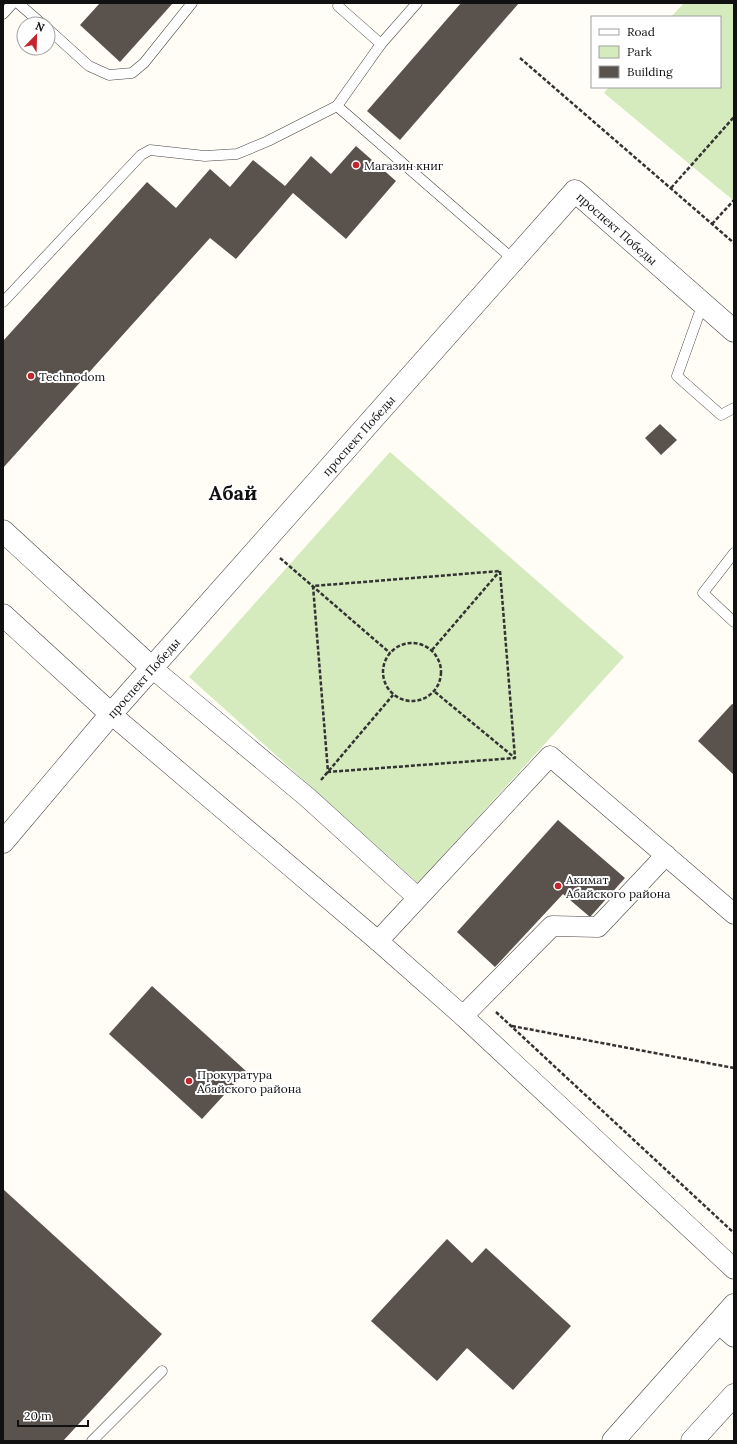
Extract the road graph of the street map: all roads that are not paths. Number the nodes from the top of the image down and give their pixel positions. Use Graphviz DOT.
graph roads {
  1 [pos="13,3"];
  2 [pos="18,3"];
  3 [pos="192,3"];
  4 [pos="417,3"];
  5 [pos="337,4"];
  6 [pos="3,14"];
  7 [pos="33,16"];
  8 [pos="56,37"];
  9 [pos="381,44"];
  10 [pos="337,106"];
  11 [pos="514,260"];
  12 [pos="3,302"];
  13 [pos="703,303"];
  14 [pos="734,331"];
  15 [pos="734,408"];
  16 [pos="3,531"];
  17 [pos="734,553"];
  18 [pos="3,615"];
  19 [pos="734,622"];
  20 [pos="152,668"];
  21 [pos="111,714"];
  22 [pos="3,842"];
  23 [pos="666,855"];
  24 [pos="418,898"];
  25 [pos="734,914"];
  26 [pos="378,941"];
  27 [pos="463,1016"];
  28 [pos="734,1269"];
  29 [pos="734,1305"];
  30 [pos="726,1330"];
  31 [pos="162,1371"];
  32 [pos="734,1395"];
  33 [pos="92,1441"];
  34 [pos="613,1441"];
  35 [pos="692,1441"];
  1 -- 6 [label="lane"];
  2 -- 7 [label="lane"];
  3 -- 8 [label="lane"];
  4 -- 9 [label="lane"];
  5 -- 9 [label="lane"];
  9 -- 10 [label="lane"];
  10 -- 11 [label="lane"];
  10 -- 12 [label="lane"];
  11 -- 13 [label="street, проспект Победы"];
  11 -- 20 [label="street, проспект Победы"];
  13 -- 14 [label="street, проспект Победы"];
  13 -- 15 [label="lane"];
  16 -- 20 [label="street"];
  17 -- 19 [label="lane"];
  18 -- 21 [label="street"];
  20 -- 21 [label="street, проспект Победы"];
  20 -- 24 [label="street"];
  21 -- 22 [label="street, проспект Победы"];
  21 -- 26 [label="street"];
  23 -- 24 [label="street"];
  23 -- 25 [label="street"];
  23 -- 27 [label="street"];
  24 -- 26 [label="street"];
  26 -- 27 [label="street"];
  27 -- 28 [label="street"];
  29 -- 30 [label="street"];
  30 -- 34 [label="street"];
  31 -- 33 [label="lane"];
  32 -- 35 [label="street"];
}
